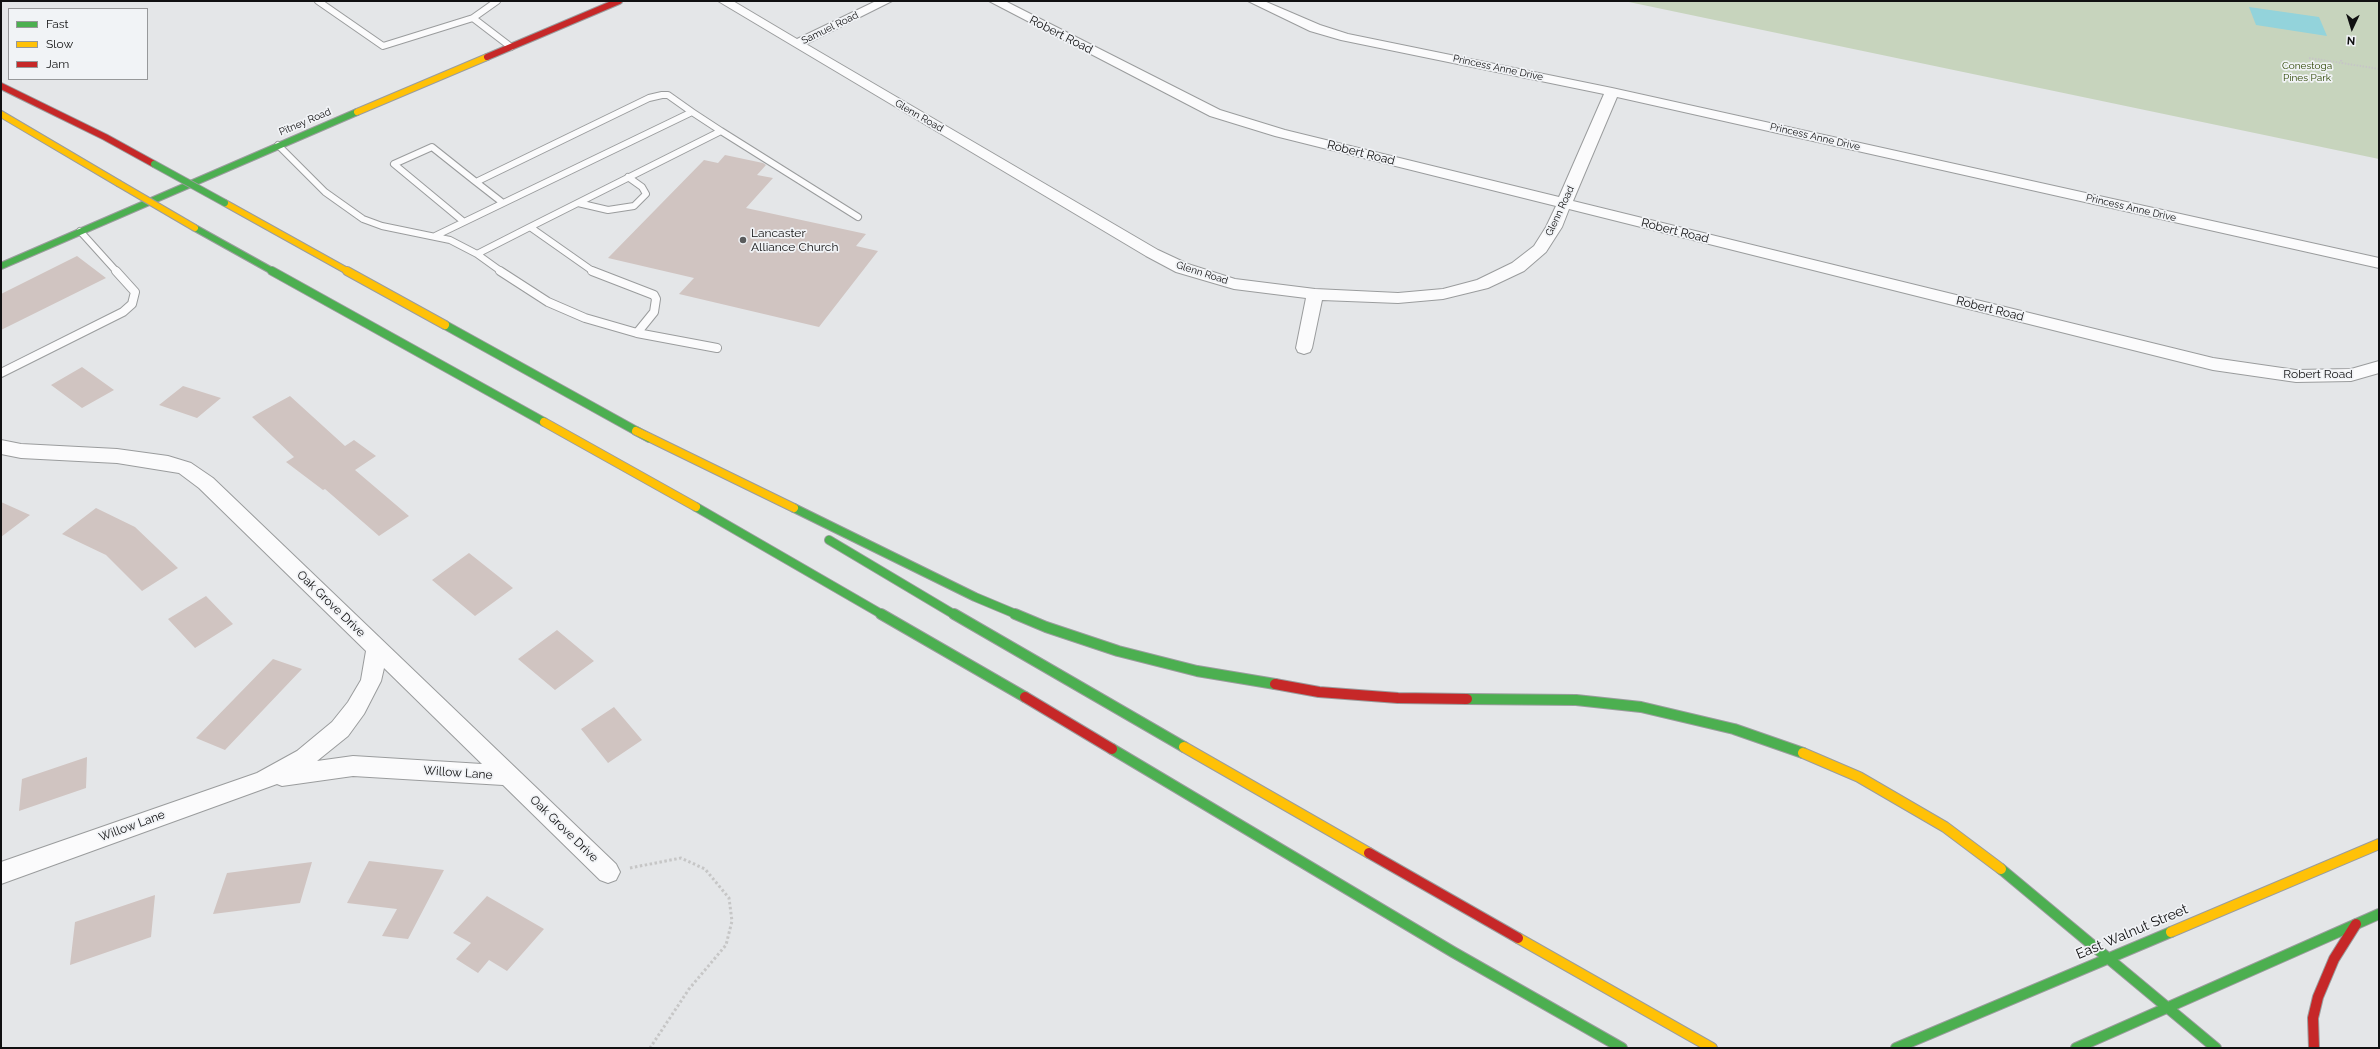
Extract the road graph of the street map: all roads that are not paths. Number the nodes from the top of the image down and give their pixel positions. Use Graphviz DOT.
graph roads {
  1 [pos="318,1"];
  2 [pos="497,1"];
  3 [pos="619,1"];
  4 [pos="724,1"];
  5 [pos="886,1"];
  6 [pos="995,1"];
  7 [pos="1254,1"];
  8 [pos="473,18"];
  9 [pos="796,44"];
  10 [pos="511,46"];
  11 [pos="1,86"];
  12 [pos="1612,92"];
  13 [pos="692,112"];
  14 [pos="1,115"];
  15 [pos="721,131"];
  16 [pos="278,145"];
  17 [pos="628,177"];
  18 [pos="476,182"];
  19 [pos="504,203"];
  20 [pos="578,203"];
  21 [pos="1564,203"];
  22 [pos="858,217"];
  23 [pos="464,222"];
  24 [pos="530,227"];
  25 [pos="80,231"];
  26 [pos="435,236"];
  27 [pos="477,254"];
  28 [pos="2379,263"];
  29 [pos="1,266"];
  30 [pos="1315,294"];
  31 [pos="637,333"];
  32 [pos="718,348"];
  33 [pos="1304,348"];
  34 [pos="2379,367"];
  35 [pos="1,373"];
  36 [pos="636,431"];
  37 [pos="1,447"];
  38 [pos="791,518"];
  39 [pos="818,534"];
  40 [pos="377,648"];
  41 [pos="509,776"];
  42 [pos="264,780"];
  43 [pos="2379,844"];
  44 [pos="608,872"];
  45 [pos="1,873"];
  46 [pos="2379,914"];
  47 [pos="2356,924"];
  48 [pos="1453,952"];
  49 [pos="2109,958"];
  50 [pos="2168,1007"];
  51 [pos="1545,1016"];
  52 [pos="1622,1048"];
  53 [pos="1712,1048"];
  54 [pos="1896,1048"];
  55 [pos="2076,1048"];
  56 [pos="2216,1048"];
  57 [pos="2314,1048"];
  1 -- 8 [label="lane"];
  2 -- 8 [label="lane"];
  3 -- 10 [label="main road, Pitney Road"];
  4 -- 9 [label="street, Glenn Road"];
  5 -- 9 [label="street, Samuel Road"];
  6 -- 21 [label="street, Robert Road"];
  7 -- 12 [label="street, Princess Anne Drive"];
  8 -- 10 [label="lane"];
  9 -- 30 [label="street, Glenn Road"];
  10 -- 16 [label="main road, Pitney Road"];
  11 -- 36 [label="main road, bridge"];
  12 -- 21 [label="street, Glenn Road"];
  12 -- 28 [label="street, Princess Anne Drive"];
  13 -- 15 [label="lane"];
  13 -- 18 [label="lane"];
  13 -- 19 [label="lane"];
  14 -- 48 [label="main road, bridge"];
  15 -- 17 [label="lane"];
  15 -- 22 [label="lane"];
  16 -- 25 [label="main road, Pitney Road"];
  16 -- 26 [label="lane"];
  17 -- 20 [label="lane"];
  17 -- 20 [label="lane"];
  18 -- 19 [label="lane"];
  18 -- 23 [label="lane"];
  19 -- 23 [label="lane"];
  20 -- 24 [label="lane"];
  21 -- 30 [label="street, Glenn Road"];
  21 -- 34 [label="street, Robert Road"];
  23 -- 26 [label="lane"];
  24 -- 27 [label="lane"];
  24 -- 31 [label="lane"];
  25 -- 29 [label="main road, Pitney Road"];
  25 -- 35 [label="lane"];
  26 -- 27 [label="lane"];
  27 -- 31 [label="lane"];
  30 -- 33 [label="street"];
  31 -- 32 [label="lane"];
  36 -- 38 [label="main road"];
  36 -- 49 [label="main road"];
  37 -- 40 [label="street, Oak Grove Drive"];
  39 -- 53 [label="main road"];
  40 -- 41 [label="street, Oak Grove Drive"];
  40 -- 42 [label="street, Willow Lane"];
  41 -- 42 [label="street, Willow Lane"];
  41 -- 44 [label="street, Oak Grove Drive"];
  42 -- 45 [label="street, Willow Lane"];
  43 -- 49 [label="main road, East Walnut Street"];
  46 -- 47 [label="main road"];
  47 -- 50 [label="main road"];
  47 -- 57 [label="main road"];
  48 -- 51 [label="main road"];
  48 -- 52 [label="main road"];
  49 -- 50 [label="main road"];
  49 -- 54 [label="main road, East Walnut Street"];
  50 -- 55 [label="main road"];
  50 -- 56 [label="main road"];
}
